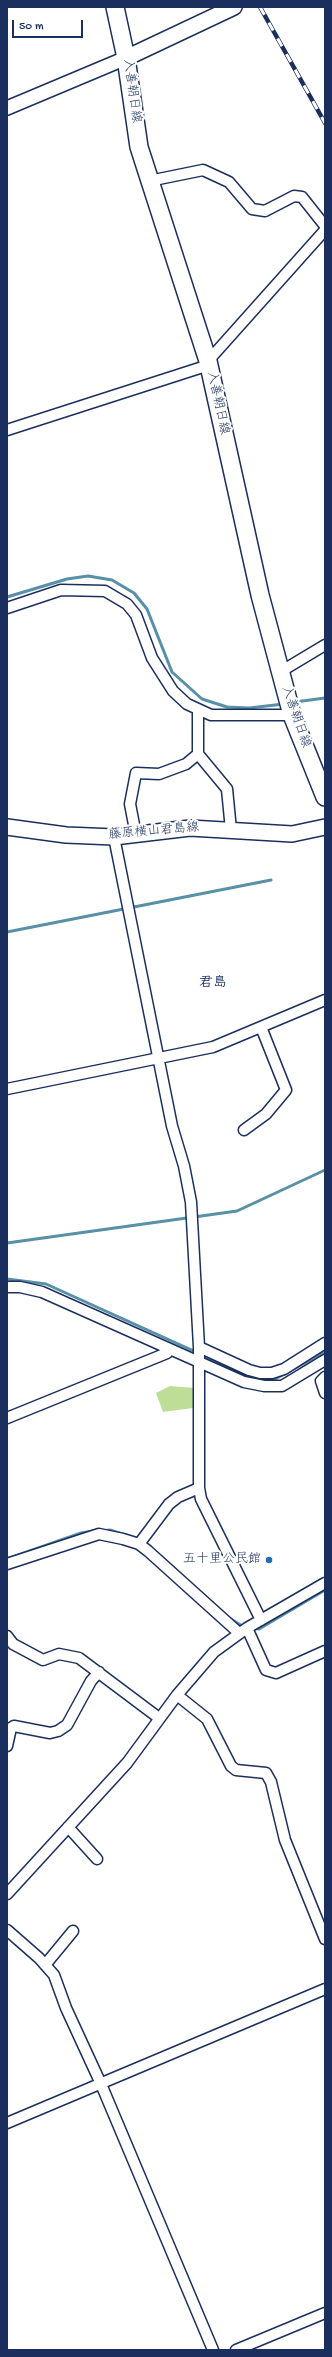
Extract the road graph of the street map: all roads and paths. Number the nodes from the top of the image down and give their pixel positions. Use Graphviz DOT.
graph roads {
  1 [pos="115,7"];
  2 [pos="234,7"];
  3 [pos="126,58"];
  4 [pos="7,108"];
  5 [pos="149,181"];
  6 [pos="325,226"];
  7 [pos="325,230"];
  8 [pos="209,363"];
  9 [pos="7,430"];
  10 [pos="7,608"];
  11 [pos="325,645"];
  12 [pos="280,672"];
  13 [pos="198,709"];
  14 [pos="292,715"];
  15 [pos="198,754"];
  16 [pos="325,797"];
  17 [pos="7,827"];
  18 [pos="325,827"];
  19 [pos="231,830"];
  20 [pos="136,835"];
  21 [pos="114,837"];
  22 [pos="325,1000"];
  23 [pos="261,1027"];
  24 [pos="159,1059"];
  25 [pos="7,1089"];
  26 [pos="244,1130"];
  27 [pos="7,1287"];
  28 [pos="325,1343"];
  29 [pos="199,1347"];
  30 [pos="169,1350"];
  31 [pos="325,1360"];
  32 [pos="198,1362"];
  33 [pos="325,1377"];
  34 [pos="325,1393"];
  35 [pos="7,1418"];
  36 [pos="198,1488"];
  37 [pos="139,1544"];
  38 [pos="7,1564"];
  39 [pos="325,1583"];
  40 [pos="262,1620"];
  41 [pos="243,1631"];
  42 [pos="7,1636"];
  43 [pos="325,1651"];
  44 [pos="99,1672"];
  45 [pos="177,1695"];
  46 [pos="159,1718"];
  47 [pos="7,1746"];
  48 [pos="68,1827"];
  49 [pos="97,1860"];
  50 [pos="7,1894"];
  51 [pos="7,1930"];
  52 [pos="73,1931"];
  53 [pos="325,1939"];
  54 [pos="45,1965"];
  55 [pos="325,1989"];
  56 [pos="101,2084"];
  57 [pos="7,2122"];
  58 [pos="325,2313"];
  59 [pos="213,2350"];
  60 [pos="236,2350"];
  1 -- 3 [label="main road, 入善朝日線"];
  2 -- 3 [label="main road"];
  3 -- 4 [label="street"];
  3 -- 5 [label="main road, 入善朝日線"];
  5 -- 6 [label="street"];
  5 -- 8 [label="main road, 入善朝日線"];
  7 -- 8 [label="street"];
  8 -- 9 [label="street"];
  8 -- 12 [label="main road, 入善朝日線"];
  10 -- 13 [label="street"];
  11 -- 12 [label="street"];
  12 -- 14 [label="main road, 入善朝日線"];
  13 -- 14 [label="street"];
  13 -- 15 [label="street"];
  14 -- 16 [label="main road, 入善朝日線"];
  15 -- 19 [label="street"];
  15 -- 20 [label="street"];
  17 -- 21 [label="main road, 藤原横山君島線"];
  18 -- 19 [label="main road, 藤原横山君島線"];
  19 -- 20 [label="main road, 藤原横山君島線"];
  20 -- 21 [label="main road, 藤原横山君島線"];
  21 -- 24 [label="street"];
  22 -- 23 [label="street"];
  23 -- 24 [label="street"];
  23 -- 26 [label="street"];
  24 -- 25 [label="street"];
  24 -- 29 [label="street"];
  27 -- 30 [label="street"];
  28 -- 29 [label="street"];
  29 -- 32 [label="street"];
  30 -- 32 [label="street"];
  30 -- 35 [label="street"];
  31 -- 32 [label="street"];
  32 -- 36 [label="street"];
  33 -- 34 [label="street"];
  36 -- 37 [label="street"];
  36 -- 40 [label="street"];
  37 -- 38 [label="street"];
  37 -- 41 [label="street"];
  39 -- 40 [label="street"];
  40 -- 41 [label="street"];
  41 -- 43 [label="street"];
  41 -- 45 [label="street"];
  42 -- 44 [label="street"];
  44 -- 46 [label="street"];
  44 -- 47 [label="street"];
  45 -- 46 [label="street"];
  45 -- 53 [label="street"];
  46 -- 48 [label="street"];
  48 -- 49 [label="street"];
  48 -- 50 [label="street"];
  51 -- 54 [label="street"];
  52 -- 54 [label="street"];
  54 -- 56 [label="street"];
  55 -- 56 [label="street"];
  56 -- 57 [label="street"];
  56 -- 59 [label="street"];
  58 -- 60 [label="street"];
}
